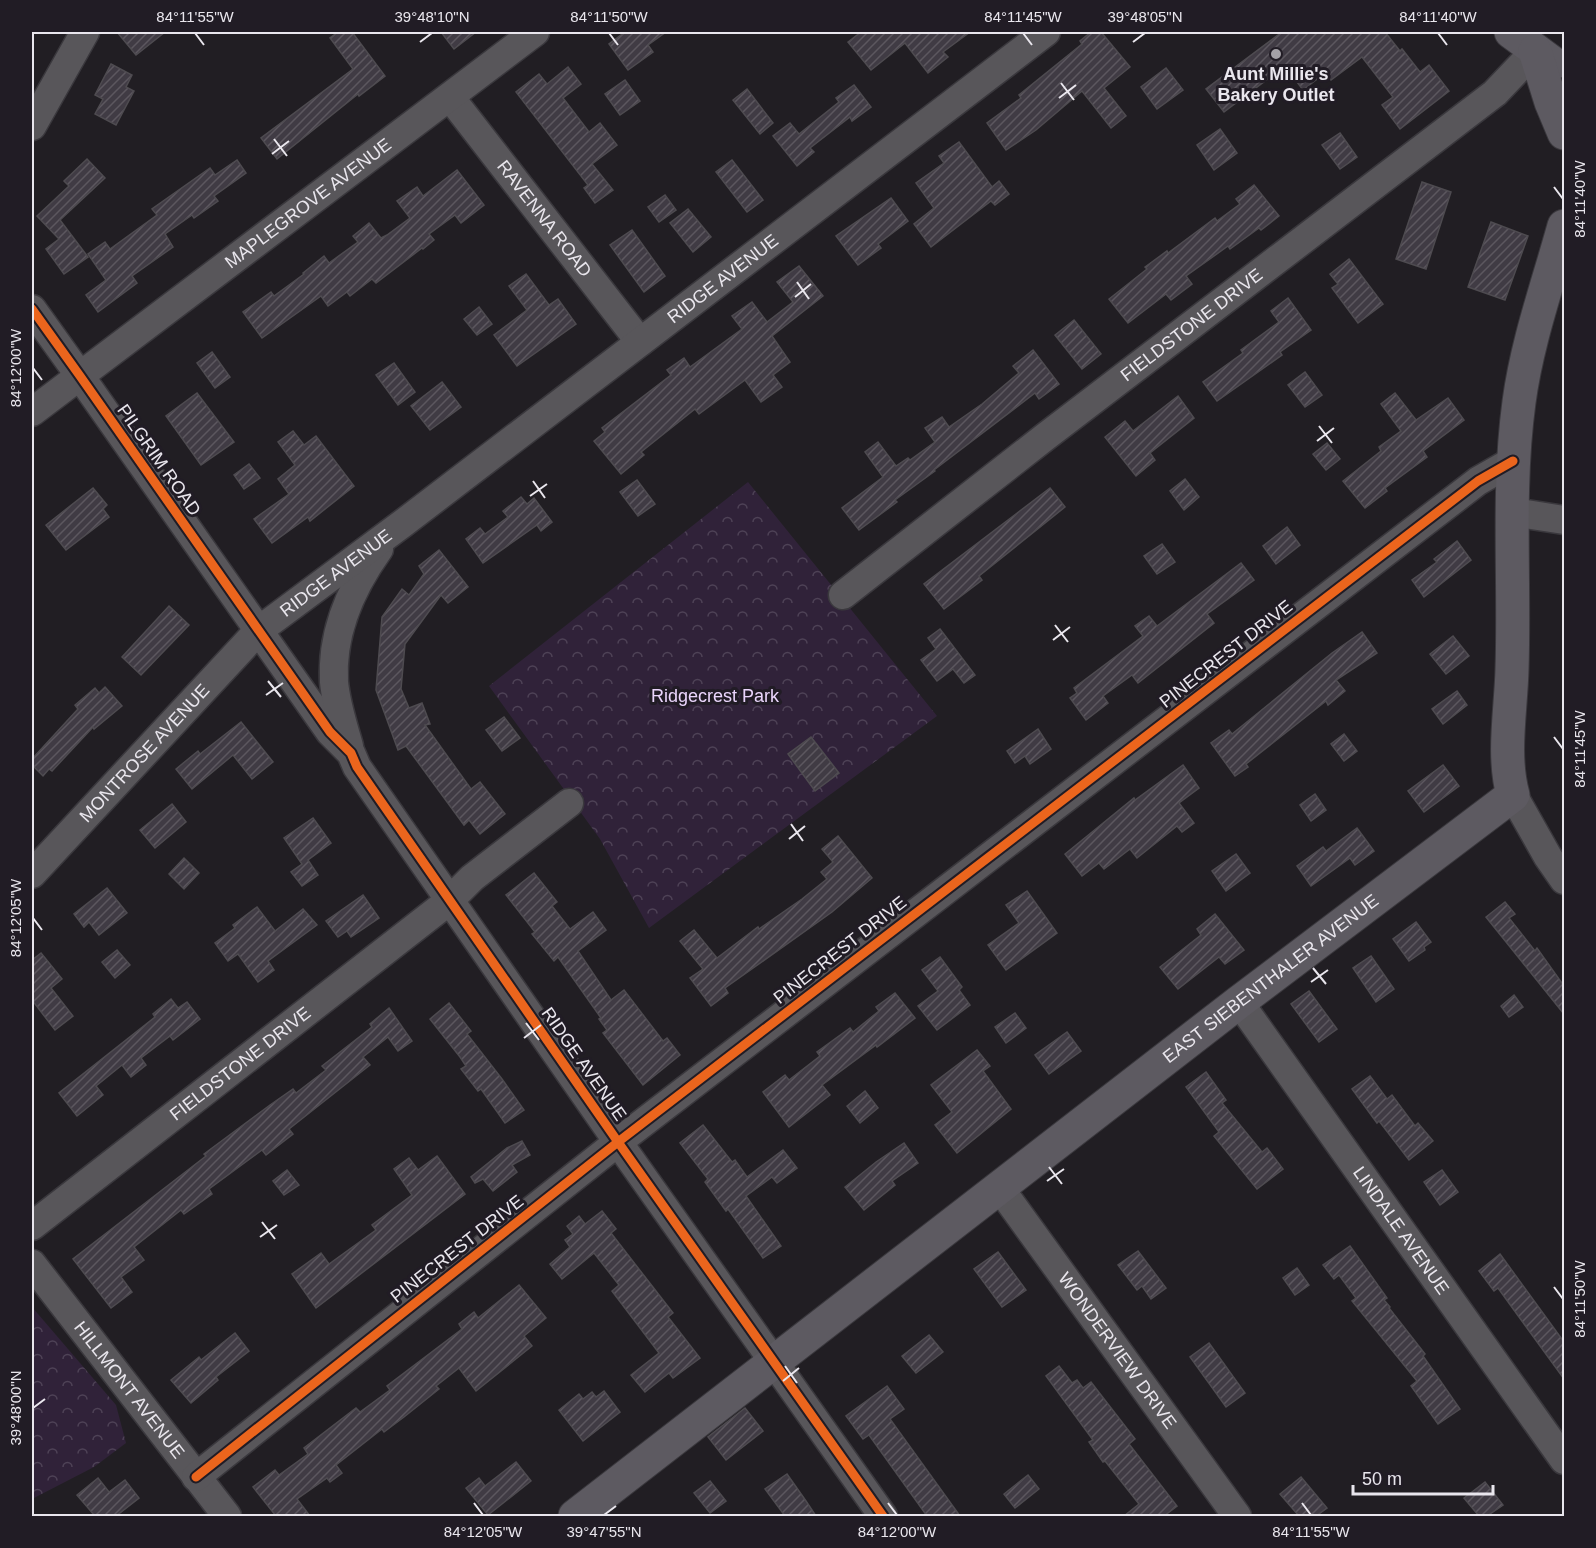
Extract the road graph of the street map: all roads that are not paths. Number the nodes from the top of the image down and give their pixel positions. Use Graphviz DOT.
graph roads {
  1 [pos="85,32"];
  2 [pos="536,32"];
  3 [pos="1046,32"];
  4 [pos="1523,41"];
  5 [pos="1564,71"];
  6 [pos="450,97"];
  7 [pos="32,126"];
  8 [pos="1564,133"];
  9 [pos="1564,226"];
  10 [pos="32,309"];
  11 [pos="640,342"];
  12 [pos="81,376"];
  13 [pos="32,412"];
  14 [pos="1513,460"];
  15 [pos="1514,512"];
  16 [pos="1564,520"];
  17 [pos="402,524"];
  18 [pos="843,595"];
  19 [pos="258,632"];
  20 [pos="351,753"];
  21 [pos="1513,795"];
  22 [pos="569,803"];
  23 [pos="32,874"];
  24 [pos="1564,880"];
  25 [pos="449,901"];
  26 [pos="1239,1002"];
  27 [pos="618,1142"];
  28 [pos="999,1187"];
  29 [pos="32,1226"];
  30 [pos="32,1264"];
  31 [pos="773,1361"];
  32 [pos="1564,1460"];
  33 [pos="196,1477"];
  34 [pos="227,1516"];
  35 [pos="575,1516"];
  36 [pos="883,1516"];
  37 [pos="1237,1516"];
  1 -- 7 [label="street"];
  2 -- 6 [label="street, MAPLEGROVE AVENUE"];
  3 -- 11 [label="street, RIDGE AVENUE"];
  4 -- 5 [label="main road"];
  4 -- 8 [label="main road"];
  4 -- 18 [label="street, FIELDSTONE DRIVE"];
  6 -- 11 [label="street, RAVENNA ROAD"];
  6 -- 12 [label="street, MAPLEGROVE AVENUE"];
  9 -- 14 [label="main road"];
  10 -- 12 [label="street, PILGRIM ROAD"];
  11 -- 17 [label="street, RIDGE AVENUE"];
  12 -- 13 [label="street"];
  12 -- 19 [label="street, PILGRIM ROAD"];
  14 -- 15 [label="main road"];
  14 -- 27 [label="street, PINECREST DRIVE"];
  15 -- 16 [label="street"];
  15 -- 21 [label="main road"];
  17 -- 19 [label="street, RIDGE AVENUE"];
  17 -- 20 [label="street"];
  19 -- 20 [label="street, RIDGE AVENUE"];
  19 -- 23 [label="street, MONTROSE AVENUE"];
  20 -- 25 [label="street, RIDGE AVENUE"];
  21 -- 24 [label="street"];
  21 -- 26 [label="main road, EAST SIEBENTHALER AVENUE"];
  22 -- 25 [label="street, FIELDSTONE DRIVE"];
  25 -- 27 [label="street, RIDGE AVENUE"];
  25 -- 29 [label="street, FIELDSTONE DRIVE"];
  26 -- 28 [label="main road, EAST SIEBENTHALER AVENUE"];
  26 -- 32 [label="street, LINDALE AVENUE"];
  27 -- 31 [label="street, RIDGE AVENUE"];
  27 -- 33 [label="street, PINECREST DRIVE"];
  28 -- 31 [label="main road, EAST SIEBENTHALER AVENUE"];
  28 -- 37 [label="street, WONDERVIEW DRIVE"];
  30 -- 33 [label="street, HILLMONT AVENUE"];
  31 -- 35 [label="main road, EAST SIEBENTHALER AVENUE"];
  31 -- 36 [label="street, RIDGE AVENUE"];
  33 -- 34 [label="street, HILLMONT AVENUE"];
}
